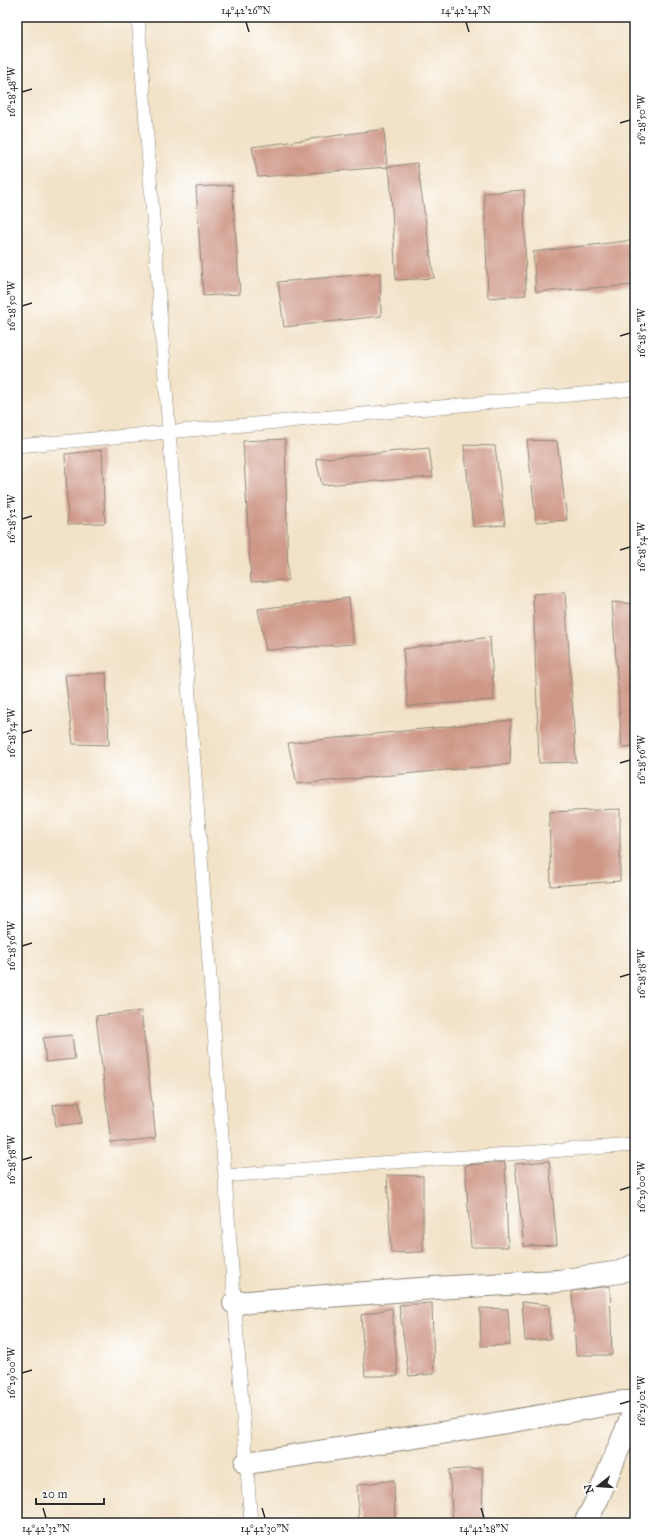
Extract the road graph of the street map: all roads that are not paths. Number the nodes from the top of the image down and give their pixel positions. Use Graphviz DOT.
graph roads {
  1 [pos="138,17"];
  2 [pos="635,389"];
  3 [pos="169,432"];
  4 [pos="17,446"];
  5 [pos="635,1145"];
  6 [pos="225,1176"];
  7 [pos="635,1265"];
  8 [pos="234,1303"];
  9 [pos="635,1402"];
  10 [pos="635,1409"];
  11 [pos="246,1463"];
  12 [pos="251,1523"];
  13 [pos="585,1523"];
  1 -- 3 [label="lane"];
  2 -- 3 [label="lane"];
  3 -- 4 [label="lane"];
  3 -- 6 [label="lane"];
  5 -- 6 [label="lane"];
  6 -- 8 [label="lane"];
  7 -- 8 [label="street"];
  8 -- 11 [label="lane"];
  9 -- 11 [label="street"];
  10 -- 13 [label="street"];
  11 -- 12 [label="lane"];
}
